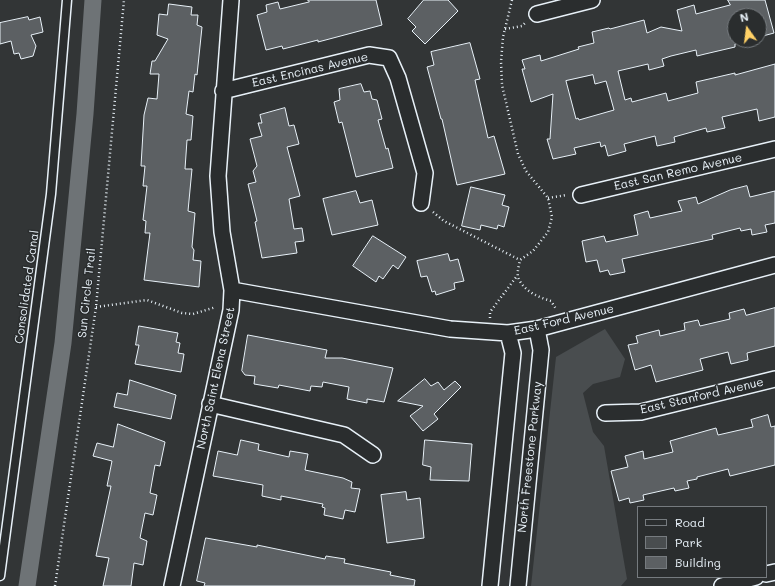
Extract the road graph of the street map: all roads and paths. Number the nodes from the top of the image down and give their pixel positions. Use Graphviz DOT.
graph roads {
  1 [pos="67,0"];
  2 [pos="124,0"];
  3 [pos="231,0"];
  4 [pos="512,0"];
  5 [pos="592,0"];
  6 [pos="537,14"];
  7 [pos="505,29"];
  8 [pos="223,91"];
  9 [pos="775,149"];
  10 [pos="581,195"];
  11 [pos="421,203"];
  12 [pos="520,260"];
  13 [pos="775,265"];
  14 [pos="518,276"];
  15 [pos="232,290"];
  16 [pos="96,307"];
  17 [pos="231,310"];
  18 [pos="564,322"];
  19 [pos="537,329"];
  20 [pos="489,332"];
  21 [pos="508,333"];
  22 [pos="775,379"];
  23 [pos="210,404"];
  24 [pos="605,413"];
  25 [pos="373,455"];
  26 [pos="0,576"];
  27 [pos="752,578"];
  28 [pos="55,586"];
  29 [pos="172,586"];
  30 [pos="490,586"];
  31 [pos="518,586"];
  32 [pos="722,586"];
  1 -- 26 [label="lane, Consolidated Canal"];
  2 -- 16 [label="path, Sun Circle Trail"];
  3 -- 8 [label="street, North Saint Elena Street"];
  4 -- 7 [label="path"];
  5 -- 6 [label="street"];
  6 -- 7 [label="path"];
  7 -- 12 [label="path"];
  8 -- 11 [label="street, East Encinas Avenue"];
  8 -- 15 [label="street, North Saint Elena Street"];
  9 -- 10 [label="street, East San Remo Avenue"];
  11 -- 12 [label="path"];
  12 -- 14 [label="path"];
  13 -- 18 [label="street, East Ford Avenue"];
  14 -- 18 [label="path"];
  14 -- 20 [label="path"];
  15 -- 17 [label="street, North Saint Elena Street"];
  15 -- 20 [label="street, East Ford Avenue"];
  16 -- 17 [label="path"];
  16 -- 28 [label="path, Sun Circle Trail"];
  17 -- 23 [label="street, North Saint Elena Street"];
  18 -- 19 [label="street, East Ford Avenue"];
  19 -- 21 [label="street, East Ford Avenue"];
  19 -- 31 [label="street, North Freestone Parkway"];
  20 -- 21 [label="street, East Ford Avenue"];
  21 -- 30 [label="street"];
  22 -- 24 [label="street, East Stanford Avenue"];
  23 -- 25 [label="street"];
  23 -- 29 [label="street, North Saint Elena Street"];
  27 -- 32 [label="street"];
}
